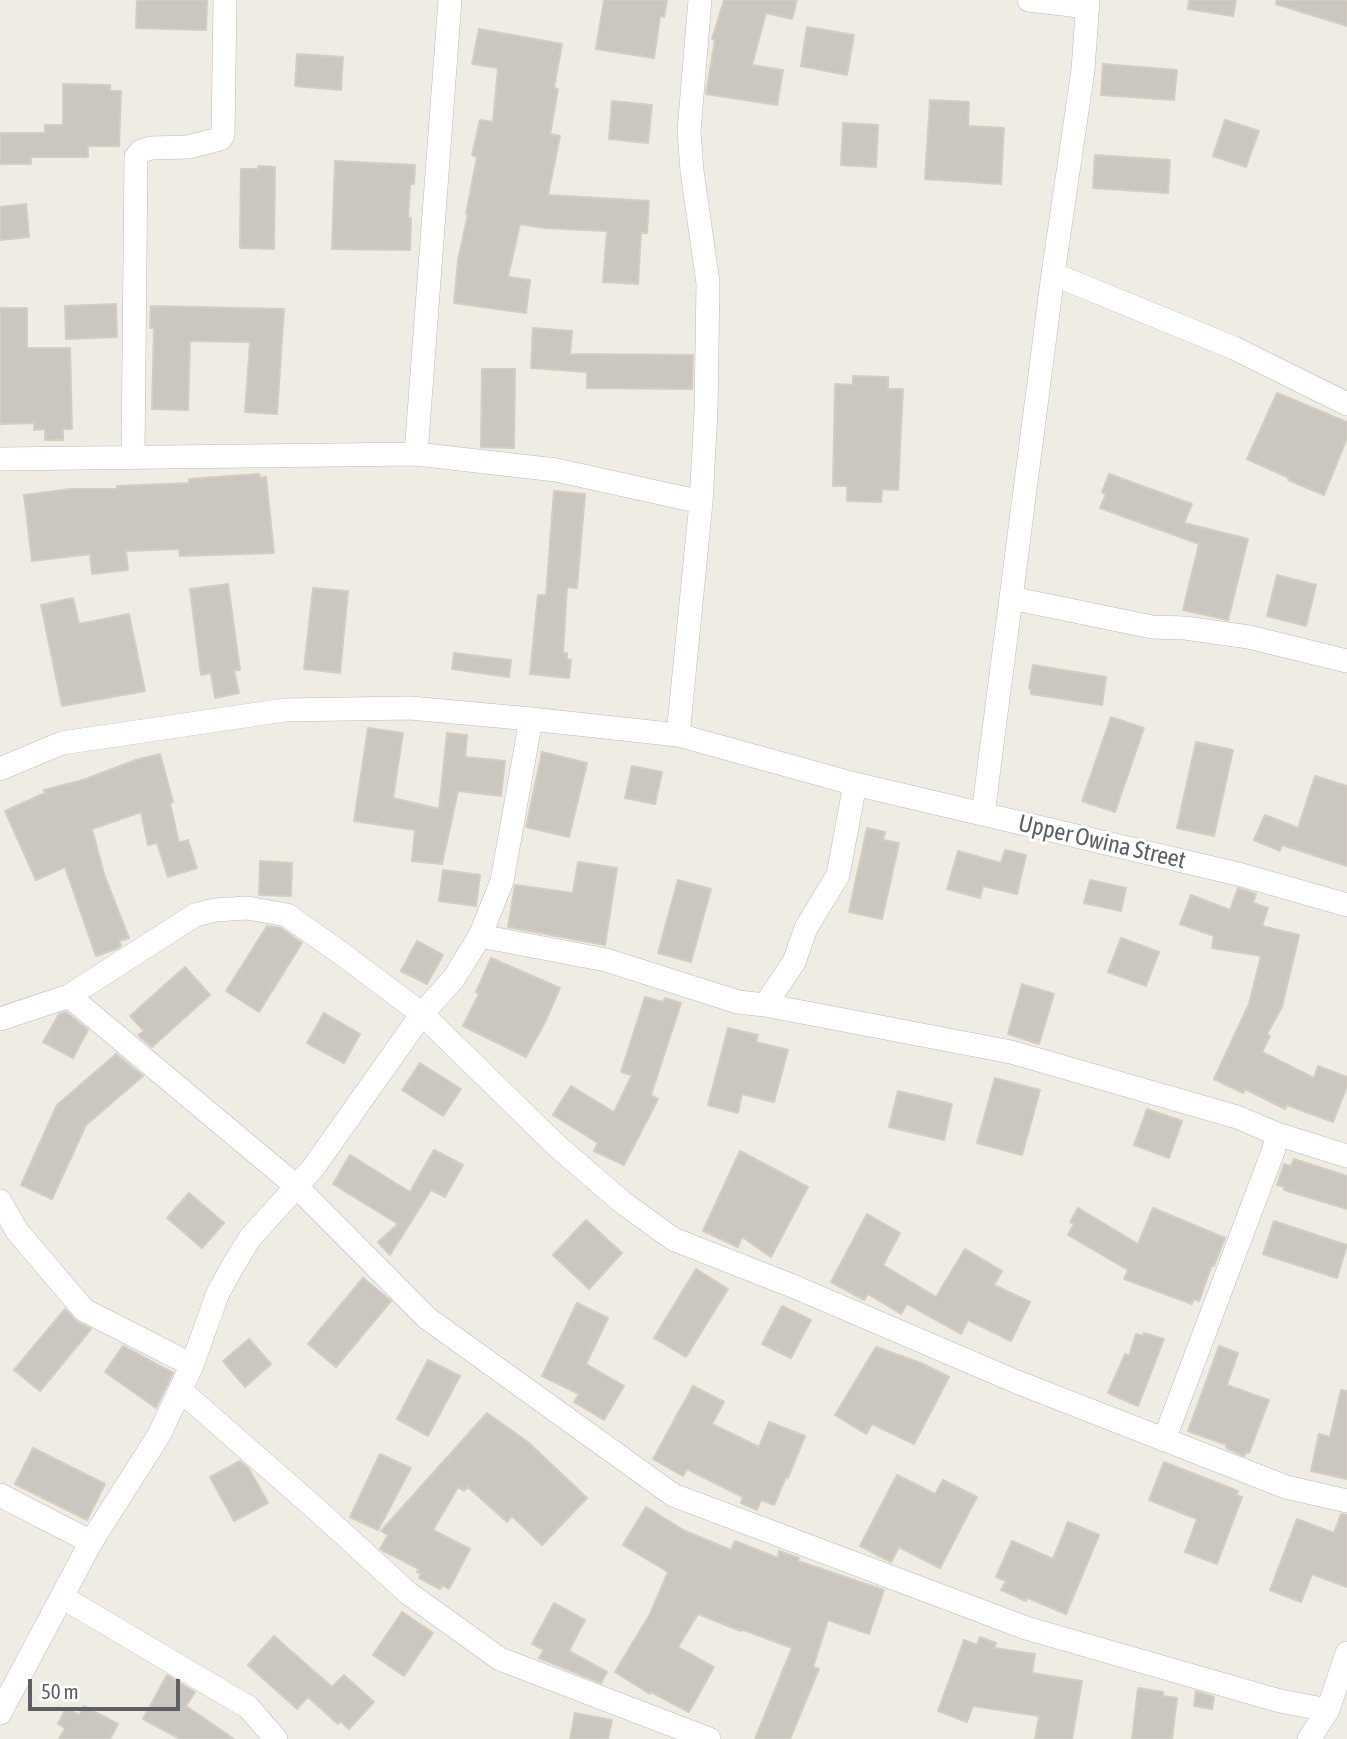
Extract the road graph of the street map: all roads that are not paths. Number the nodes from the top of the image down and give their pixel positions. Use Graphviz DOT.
graph roads {
  1 [pos="225,0"];
  2 [pos="450,0"];
  3 [pos="700,0"];
  4 [pos="1029,0"];
  5 [pos="1088,4"];
  6 [pos="1053,274"];
  7 [pos="1347,404"];
  8 [pos="416,454"];
  9 [pos="132,456"];
  10 [pos="0,458"];
  11 [pos="701,502"];
  12 [pos="1011,598"];
  13 [pos="1347,661"];
  14 [pos="531,719"];
  15 [pos="678,735"];
  16 [pos="0,769"];
  17 [pos="855,784"];
  18 [pos="983,814"];
  19 [pos="1347,905"];
  20 [pos="480,936"];
  21 [pos="69,996"];
  22 [pos="765,1004"];
  23 [pos="422,1014"];
  24 [pos="0,1019"];
  25 [pos="1277,1134"];
  26 [pos="1347,1156"];
  27 [pos="296,1186"];
  28 [pos="0,1201"];
  29 [pos="192,1365"];
  30 [pos="180,1390"];
  31 [pos="1164,1440"];
  32 [pos="0,1495"];
  33 [pos="1347,1501"];
  34 [pos="90,1542"];
  35 [pos="62,1597"];
  36 [pos="1347,1653"];
  37 [pos="1328,1710"];
  38 [pos="0,1713"];
  39 [pos="276,1739"];
  40 [pos="709,1739"];
  41 [pos="1309,1739"];
  1 -- 9 [label="street"];
  2 -- 8 [label="street"];
  3 -- 11 [label="street"];
  4 -- 5 [label="street"];
  5 -- 6 [label="street"];
  6 -- 7 [label="street"];
  6 -- 12 [label="street"];
  8 -- 9 [label="street"];
  8 -- 11 [label="street"];
  9 -- 10 [label="street"];
  11 -- 15 [label="street"];
  12 -- 13 [label="street"];
  12 -- 18 [label="street"];
  14 -- 15 [label="street, Upper Owina Street"];
  14 -- 16 [label="street, Upper Owina Street"];
  14 -- 20 [label="street"];
  15 -- 17 [label="street, Upper Owina Street"];
  17 -- 18 [label="street, Upper Owina Street"];
  17 -- 22 [label="street"];
  18 -- 19 [label="street, Upper Owina Street"];
  20 -- 22 [label="street"];
  20 -- 23 [label="street"];
  21 -- 23 [label="street"];
  21 -- 24 [label="street"];
  21 -- 27 [label="street"];
  22 -- 25 [label="street"];
  23 -- 27 [label="street"];
  23 -- 31 [label="street"];
  25 -- 26 [label="street"];
  25 -- 31 [label="street"];
  27 -- 29 [label="street"];
  27 -- 37 [label="street"];
  28 -- 29 [label="street"];
  29 -- 30 [label="street"];
  30 -- 34 [label="street"];
  30 -- 40 [label="street"];
  31 -- 33 [label="street"];
  32 -- 34 [label="street"];
  34 -- 35 [label="street"];
  35 -- 38 [label="street"];
  35 -- 39 [label="street"];
  36 -- 37 [label="street"];
  37 -- 41 [label="street"];
}
